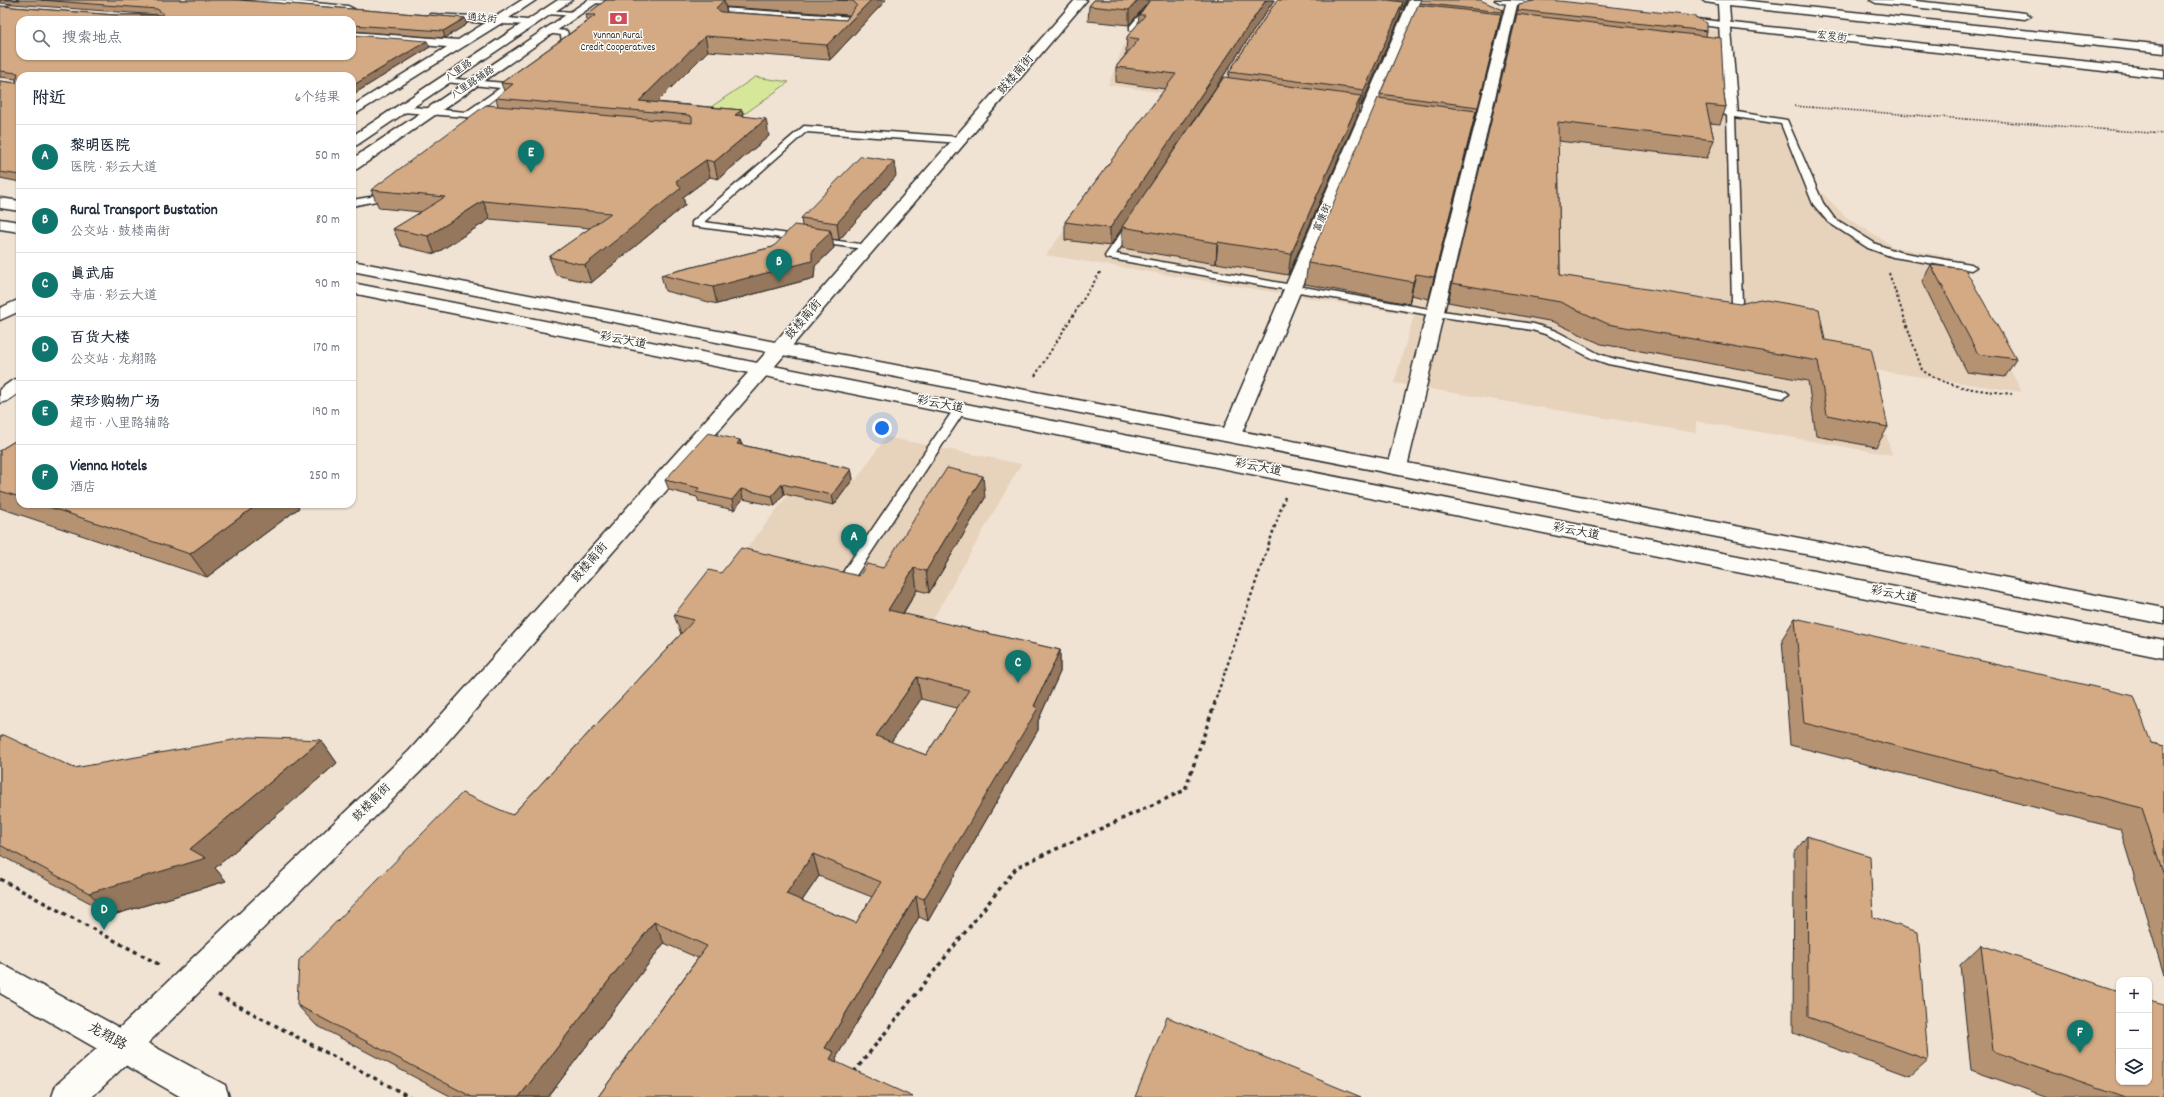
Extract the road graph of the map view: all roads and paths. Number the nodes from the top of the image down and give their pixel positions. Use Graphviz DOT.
graph roads {
  1 [pos="12,0"];
  2 [pos="241,0"];
  3 [pos="530,0"];
  4 [pos="566,0"];
  5 [pos="594,0"];
  6 [pos="1081,0"];
  7 [pos="1156,0"];
  8 [pos="1709,0"];
  9 [pos="1876,0"];
  10 [pos="1507,1"];
  11 [pos="1723,1"];
  12 [pos="634,4"];
  13 [pos="2018,5"];
  14 [pos="0,6"];
  15 [pos="697,8"];
  16 [pos="1568,8"];
  17 [pos="23,9"];
  18 [pos="358,9"];
  19 [pos="737,11"];
  20 [pos="1410,11"];
  21 [pos="548,12"];
  22 [pos="420,14"];
  23 [pos="574,14"];
  24 [pos="2026,16"];
  25 [pos="728,19"];
  26 [pos="1670,19"];
  27 [pos="497,21"];
  28 [pos="531,23"];
  29 [pos="1725,25"];
  30 [pos="1133,28"];
  31 [pos="838,30"];
  32 [pos="549,31"];
  33 [pos="356,36"];
  34 [pos="2038,36"];
  35 [pos="460,44"];
  36 [pos="2164,49"];
  37 [pos="419,54"];
  38 [pos="442,56"];
  39 [pos="548,56"];
  40 [pos="525,73"];
  41 [pos="2164,74"];
  42 [pos="446,80"];
  43 [pos="474,83"];
  44 [pos="508,86"];
  45 [pos="1793,106"];
  46 [pos="402,109"];
  47 [pos="356,110"];
  48 [pos="432,112"];
  49 [pos="1731,114"];
  50 [pos="468,115"];
  51 [pos="485,117"];
  52 [pos="500,118"];
  53 [pos="472,126"];
  54 [pos="2164,134"];
  55 [pos="356,139"];
  56 [pos="960,140"];
  57 [pos="356,163"];
  58 [pos="398,180"];
  59 [pos="356,202"];
  60 [pos="0,203"];
  61 [pos="16,205"];
  62 [pos="1136,217"];
  63 [pos="0,224"];
  64 [pos="16,226"];
  65 [pos="867,248"];
  66 [pos="1881,249"];
  67 [pos="1110,256"];
  68 [pos="356,267"];
  69 [pos="1971,267"];
  70 [pos="1293,288"];
  71 [pos="356,289"];
  72 [pos="16,306"];
  73 [pos="1707,312"];
  74 [pos="1435,313"];
  75 [pos="0,315"];
  76 [pos="781,348"];
  77 [pos="762,369"];
  78 [pos="16,387"];
  79 [pos="1783,394"];
  80 [pos="2012,394"];
  81 [pos="1023,395"];
  82 [pos="0,397"];
  83 [pos="960,409"];
  84 [pos="1231,435"];
  85 [pos="1397,467"];
  86 [pos="1293,475"];
  87 [pos="850,573"];
  88 [pos="2164,616"];
  89 [pos="2164,649"];
  90 [pos="0,977"];
  91 [pos="123,1046"];
  92 [pos="849,1078"];
  93 [pos="68,1097"];
  94 [pos="213,1097"];
  1 -- 14 [label="street"];
  2 -- 18 [label="street"];
  3 -- 27 [label="street"];
  4 -- 21 [label="street, 八里路"];
  5 -- 12 [label="lane"];
  5 -- 23 [label="street, 八里路辅路"];
  6 -- 56 [label="street, 鼓楼南街"];
  7 -- 30 [label="lane"];
  8 -- 11 [label="street"];
  9 -- 24 [label="street"];
  10 -- 16 [label="street"];
  10 -- 74 [label="street"];
  11 -- 29 [label="street"];
  11 -- 34 [label="street"];
  13 -- 24 [label="street"];
  14 -- 17 [label="street"];
  15 -- 19 [label="lane"];
  19 -- 25 [label="lane"];
  19 -- 31 [label="lane"];
  20 -- 70 [label="street, 富康街"];
  21 -- 23 [label="lane"];
  21 -- 28 [label="street, 八里路"];
  22 -- 27 [label="street, 通达街"];
  23 -- 32 [label="street, 八里路辅路"];
  24 -- 34 [label="street"];
  26 -- 29 [label="street, 宏发街"];
  27 -- 28 [label="street, 通达街"];
  27 -- 35 [label="street"];
  28 -- 42 [label="street, 八里路"];
  29 -- 41 [label="street, 宏发街"];
  29 -- 49 [label="street"];
  32 -- 39 [label="lane"];
  32 -- 43 [label="street, 八里路辅路"];
  33 -- 35 [label="street"];
  34 -- 36 [label="street"];
  35 -- 38 [label="street"];
  37 -- 38 [label="street"];
  38 -- 47 [label="street"];
  40 -- 44 [label="lane"];
  42 -- 43 [label="lane"];
  42 -- 46 [label="street, 八里路"];
  43 -- 44 [label="lane"];
  43 -- 48 [label="street, 八里路辅路"];
  44 -- 50 [label="lane"];
  45 -- 54 [label="path"];
  46 -- 48 [label="lane"];
  46 -- 55 [label="street, 八里路"];
  48 -- 50 [label="lane"];
  48 -- 57 [label="street, 八里路辅路"];
  49 -- 66 [label="lane"];
  49 -- 73 [label="lane"];
  50 -- 51 [label="lane"];
  51 -- 52 [label="lane"];
  51 -- 53 [label="lane"];
  56 -- 65 [label="street, 鼓楼南街"];
  56 -- 65 [label="lane"];
  58 -- 59 [label="lane"];
  60 -- 61 [label="street"];
  62 -- 67 [label="lane"];
  63 -- 64 [label="street"];
  65 -- 76 [label="street, 鼓楼南街"];
  66 -- 69 [label="lane"];
  66 -- 80 [label="path"];
  67 -- 70 [label="lane"];
  67 -- 81 [label="path"];
  68 -- 76 [label="street, 彩云大道"];
  70 -- 74 [label="lane"];
  70 -- 84 [label="street, 富康街"];
  71 -- 77 [label="street, 彩云大道"];
  72 -- 75 [label="street"];
  74 -- 79 [label="lane"];
  74 -- 85 [label="street"];
  76 -- 77 [label="street, 鼓楼南街"];
  76 -- 81 [label="street, 彩云大道"];
  77 -- 83 [label="street, 彩云大道"];
  77 -- 91 [label="street, 鼓楼南街"];
  78 -- 82 [label="street"];
  81 -- 84 [label="street, 彩云大道"];
  83 -- 86 [label="street, 彩云大道"];
  83 -- 87 [label="lane"];
  84 -- 85 [label="street, 彩云大道"];
  85 -- 88 [label="street, 彩云大道"];
  86 -- 89 [label="street, 彩云大道"];
  86 -- 92 [label="path"];
  90 -- 91 [label="street, 龙翔路"];
  91 -- 93 [label="street, 鼓楼南街"];
  91 -- 94 [label="street, 龙翔路"];
}
